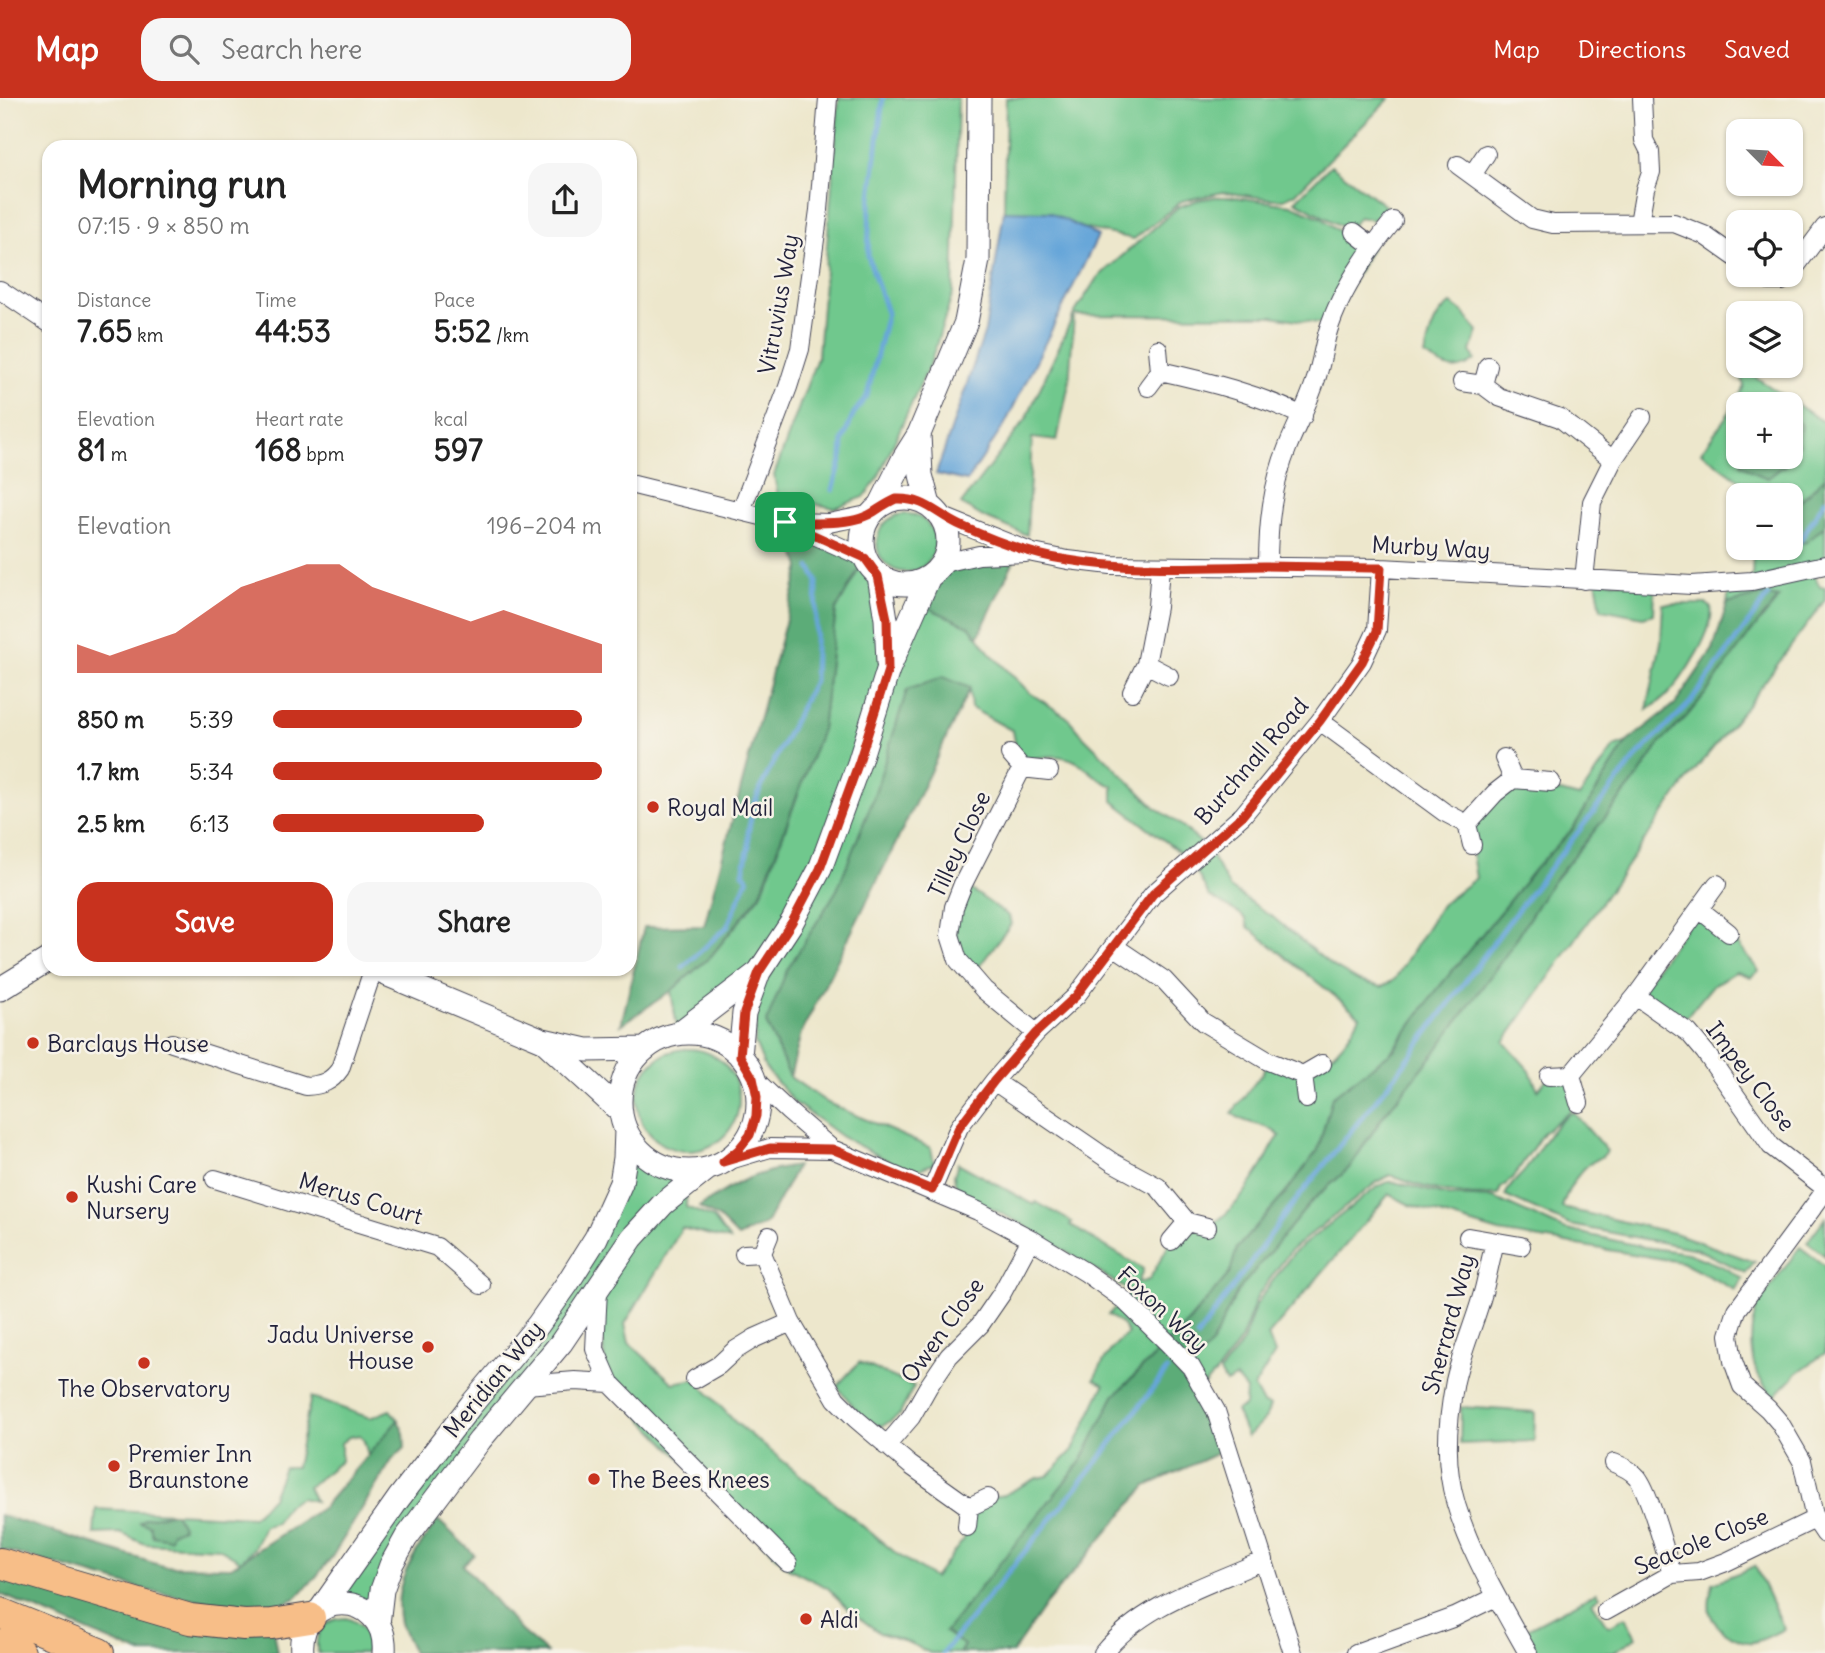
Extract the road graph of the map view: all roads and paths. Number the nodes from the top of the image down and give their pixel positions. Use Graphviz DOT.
graph roads {
  1 [pos="828,98"];
  2 [pos="979,98"];
  3 [pos="1642,98"];
  4 [pos="1486,154"];
  5 [pos="1393,221"];
  6 [pos="1639,223"];
  7 [pos="1825,227"];
  8 [pos="1354,232"];
  9 [pos="1372,246"];
  10 [pos="1726,251"];
  11 [pos="1803,257"];
  12 [pos="0,290"];
  13 [pos="42,318"];
  14 [pos="1158,349"];
  15 [pos="1488,366"];
  16 [pos="1160,371"];
  17 [pos="1462,382"];
  18 [pos="1483,385"];
  19 [pos="1148,387"];
  20 [pos="1303,415"];
  21 [pos="1642,417"];
  22 [pos="919,434"];
  23 [pos="1613,460"];
  24 [pos="637,486"];
  25 [pos="876,510"];
  26 [pos="935,511"];
  27 [pos="741,512"];
  28 [pos="785,522"];
  29 [pos="1033,553"];
  30 [pos="1825,565"];
  31 [pos="1268,566"];
  32 [pos="872,567"];
  33 [pos="1160,567"];
  34 [pos="1381,568"];
  35 [pos="936,571"];
  36 [pos="1584,580"];
  37 [pos="1146,664"];
  38 [pos="888,670"];
  39 [pos="1169,676"];
  40 [pos="1132,692"];
  41 [pos="1320,721"];
  42 [pos="1504,758"];
  43 [pos="1049,771"];
  44 [pos="1513,779"];
  45 [pos="1551,782"];
  46 [pos="1467,824"];
  47 [pos="1472,845"];
  48 [pos="1717,884"];
  49 [pos="1699,909"];
  50 [pos="1730,933"];
  51 [pos="1115,947"];
  52 [pos="42,963"];
  53 [pos="759,972"];
  54 [pos="372,976"];
  55 [pos="388,976"];
  56 [pos="0,989"];
  57 [pos="1636,996"];
  58 [pos="1036,1033"];
  59 [pos="678,1034"];
  60 [pos="543,1040"];
  61 [pos="172,1043"];
  62 [pos="645,1049"];
  63 [pos="740,1056"];
  64 [pos="1322,1065"];
  65 [pos="1303,1075"];
  66 [pos="1571,1075"];
  67 [pos="1549,1076"];
  68 [pos="753,1078"];
  69 [pos="994,1081"];
  70 [pos="1306,1099"];
  71 [pos="1579,1103"];
  72 [pos="623,1121"];
  73 [pos="832,1149"];
  74 [pos="715,1166"];
  75 [pos="215,1179"];
  76 [pos="932,1190"];
  77 [pos="1825,1190"];
  78 [pos="1187,1222"];
  79 [pos="1207,1227"];
  80 [pos="769,1236"];
  81 [pos="1468,1237"];
  82 [pos="1031,1239"];
  83 [pos="1171,1241"];
  84 [pos="1495,1242"];
  85 [pos="1521,1247"];
  86 [pos="481,1285"];
  87 [pos="598,1290"];
  88 [pos="791,1322"];
  89 [pos="695,1380"];
  90 [pos="610,1383"];
  91 [pos="526,1385"];
  92 [pos="886,1446"];
  93 [pos="1614,1463"];
  94 [pos="988,1498"];
  95 [pos="969,1507"];
  96 [pos="1820,1526"];
  97 [pos="967,1528"];
  98 [pos="1264,1560"];
  99 [pos="0,1563"];
  100 [pos="788,1563"];
  101 [pos="1672,1574"];
  102 [pos="1496,1597"];
  103 [pos="1606,1611"];
  104 [pos="0,1613"];
  105 [pos="315,1614"];
  106 [pos="385,1643"];
  107 [pos="0,1645"];
  108 [pos="20,1653"];
  109 [pos="99,1653"];
  110 [pos="302,1653"];
  111 [pos="1102,1653"];
  112 [pos="1293,1653"];
  113 [pos="1356,1653"];
  114 [pos="1528,1653"];
  1 -- 27 [label="street, Vitruvius Way"];
  2 -- 22 [label="street"];
  3 -- 6 [label="street"];
  4 -- 6 [label="street"];
  5 -- 9 [label="street"];
  6 -- 10 [label="street"];
  7 -- 11 [label="street"];
  8 -- 9 [label="street"];
  9 -- 20 [label="street"];
  12 -- 13 [label="street"];
  14 -- 16 [label="street"];
  15 -- 18 [label="street"];
  16 -- 19 [label="street"];
  16 -- 20 [label="street"];
  17 -- 18 [label="street"];
  18 -- 23 [label="street"];
  20 -- 31 [label="street"];
  21 -- 23 [label="street"];
  22 -- 25 [label="street"];
  22 -- 26 [label="street"];
  23 -- 36 [label="street"];
  24 -- 27 [label="street"];
  25 -- 26 [label="street"];
  25 -- 28 [label="street"];
  25 -- 32 [label="street"];
  26 -- 29 [label="street, Murby Way"];
  26 -- 35 [label="street"];
  27 -- 28 [label="street"];
  28 -- 32 [label="street"];
  29 -- 33 [label="street, Murby Way"];
  29 -- 35 [label="street, Murby Way"];
  30 -- 36 [label="street, Murby Way"];
  31 -- 33 [label="street, Murby Way"];
  31 -- 34 [label="street, Murby Way"];
  32 -- 35 [label="street"];
  32 -- 38 [label="street"];
  33 -- 37 [label="street"];
  34 -- 36 [label="street, Murby Way"];
  34 -- 41 [label="street, Burchnall Road"];
  35 -- 38 [label="street"];
  37 -- 39 [label="street"];
  37 -- 40 [label="street"];
  38 -- 53 [label="street"];
  41 -- 46 [label="street"];
  41 -- 51 [label="street, Burchnall Road"];
  42 -- 44 [label="street"];
  43 -- 58 [label="street, Tilley Close"];
  44 -- 45 [label="street"];
  44 -- 46 [label="street"];
  46 -- 47 [label="street"];
  48 -- 49 [label="street"];
  49 -- 50 [label="street"];
  49 -- 57 [label="street"];
  51 -- 58 [label="street, Burchnall Road"];
  51 -- 65 [label="street"];
  52 -- 56 [label="street"];
  53 -- 59 [label="street"];
  53 -- 63 [label="street"];
  54 -- 61 [label="street"];
  55 -- 60 [label="street"];
  57 -- 66 [label="street"];
  57 -- 77 [label="street, Impey Close"];
  58 -- 69 [label="street, Burchnall Road"];
  59 -- 62 [label="street"];
  59 -- 63 [label="street"];
  60 -- 62 [label="street"];
  60 -- 72 [label="street"];
  62 -- 72 [label="street"];
  63 -- 68 [label="street"];
  64 -- 65 [label="street"];
  65 -- 70 [label="street"];
  66 -- 67 [label="street"];
  66 -- 71 [label="street"];
  68 -- 73 [label="street, Foxon Way"];
  68 -- 74 [label="street"];
  69 -- 76 [label="street, Burchnall Road"];
  69 -- 78 [label="street"];
  72 -- 74 [label="street"];
  72 -- 105 [label="street, Meridian Way"];
  73 -- 74 [label="street, Foxon Way"];
  73 -- 76 [label="street, Foxon Way"];
  74 -- 87 [label="street, Meridian Way"];
  75 -- 86 [label="street, Merus Court"];
  76 -- 82 [label="street, Foxon Way"];
  77 -- 96 [label="street"];
  78 -- 79 [label="street"];
  78 -- 83 [label="street"];
  80 -- 88 [label="street"];
  81 -- 84 [label="street"];
  82 -- 92 [label="street, Owen Close"];
  82 -- 98 [label="street, Foxon Way"];
  84 -- 85 [label="street"];
  84 -- 102 [label="street, Sherrard Way"];
  87 -- 90 [label="street"];
  87 -- 91 [label="street, Meridian Way"];
  88 -- 89 [label="street"];
  88 -- 92 [label="street"];
  90 -- 91 [label="street"];
  90 -- 100 [label="street"];
  91 -- 106 [label="street, Meridian Way"];
  92 -- 95 [label="street"];
  93 -- 101 [label="street"];
  94 -- 95 [label="street"];
  95 -- 97 [label="street"];
  96 -- 101 [label="street, Seacole Close"];
  98 -- 111 [label="street"];
  98 -- 112 [label="street, Foxon Way"];
  99 -- 105 [label="highway"];
  101 -- 103 [label="street, Seacole Close"];
  102 -- 113 [label="street"];
  102 -- 114 [label="street, Sherrard Way"];
  104 -- 109 [label="highway"];
  105 -- 106 [label="street"];
  105 -- 110 [label="street"];
  107 -- 108 [label="highway"];
}
